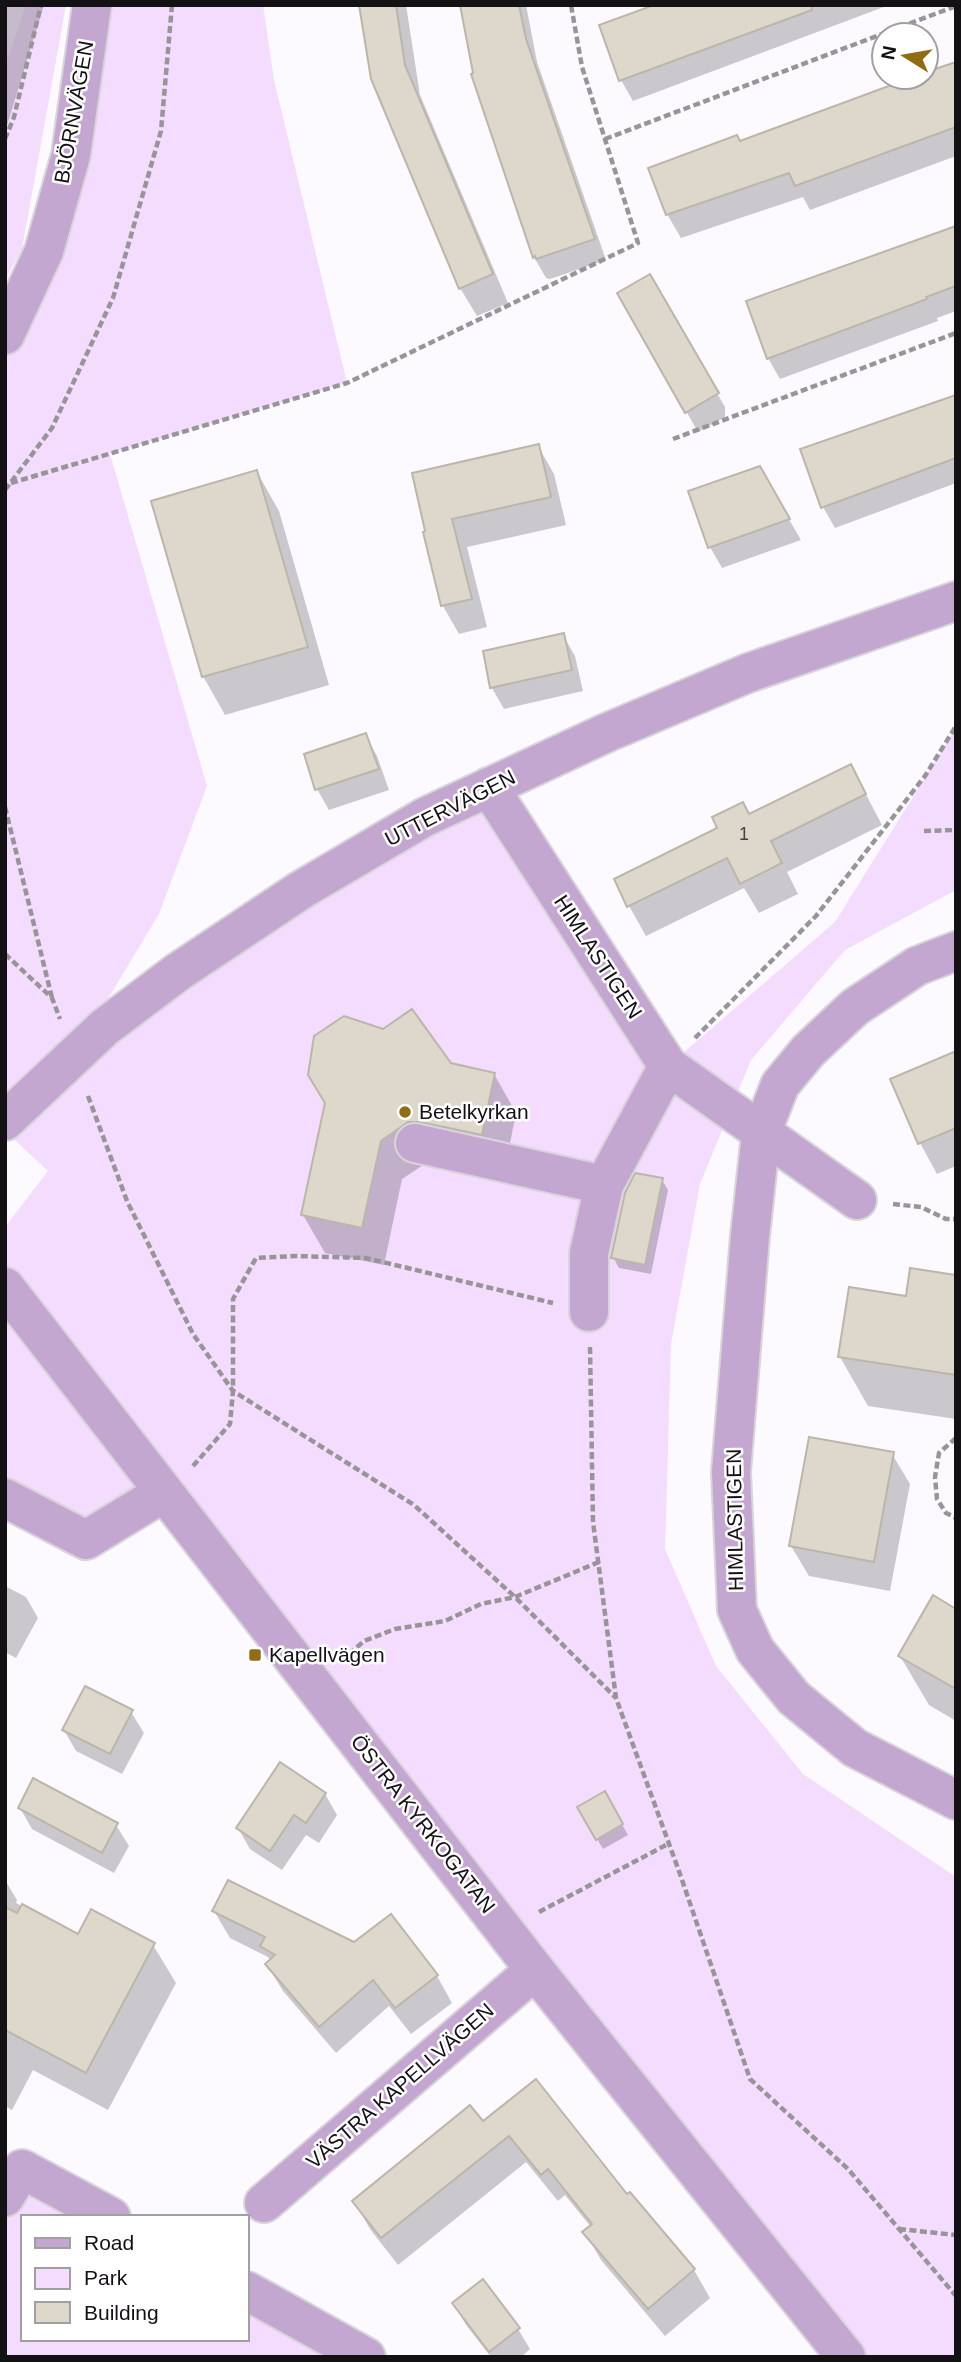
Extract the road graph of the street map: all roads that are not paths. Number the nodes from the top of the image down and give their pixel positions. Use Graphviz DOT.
graph roads {
  1 [pos="92,5"];
  2 [pos="5,335"];
  3 [pos="956,601"];
  4 [pos="489,787"];
  5 [pos="956,951"];
  6 [pos="668,1066"];
  7 [pos="5,1121"];
  8 [pos="761,1134"];
  9 [pos="415,1143"];
  10 [pos="604,1185"];
  11 [pos="857,1200"];
  12 [pos="5,1287"];
  13 [pos="589,1312"];
  14 [pos="163,1493"];
  15 [pos="5,1499"];
  16 [pos="956,1800"];
  17 [pos="535,1970"];
  18 [pos="5,2197"];
  19 [pos="264,2203"];
  20 [pos="107,2215"];
  21 [pos="248,2292"];
  22 [pos="366,2357"];
  23 [pos="846,2357"];
  1 -- 2 [label="street, BJÖRNVÄGEN"];
  3 -- 4 [label="street, UTTERVÄGEN"];
  4 -- 6 [label="street, HIMLASTIGEN"];
  4 -- 7 [label="street, UTTERVÄGEN"];
  5 -- 8 [label="street, HIMLASTIGEN"];
  6 -- 8 [label="street, HIMLASTIGEN"];
  6 -- 10 [label="street"];
  8 -- 11 [label="street, HIMLASTIGEN"];
  8 -- 16 [label="street, HIMLASTIGEN"];
  9 -- 10 [label="street"];
  10 -- 13 [label="street"];
  12 -- 14 [label="street, ÖSTRA KYRKOGATAN"];
  14 -- 15 [label="street"];
  14 -- 17 [label="street, ÖSTRA KYRKOGATAN"];
  17 -- 19 [label="street, VÄSTRA KAPELLVÄGEN"];
  17 -- 23 [label="street, ÖSTRA KYRKOGATAN"];
  18 -- 20 [label="street"];
  21 -- 22 [label="street"];
}
